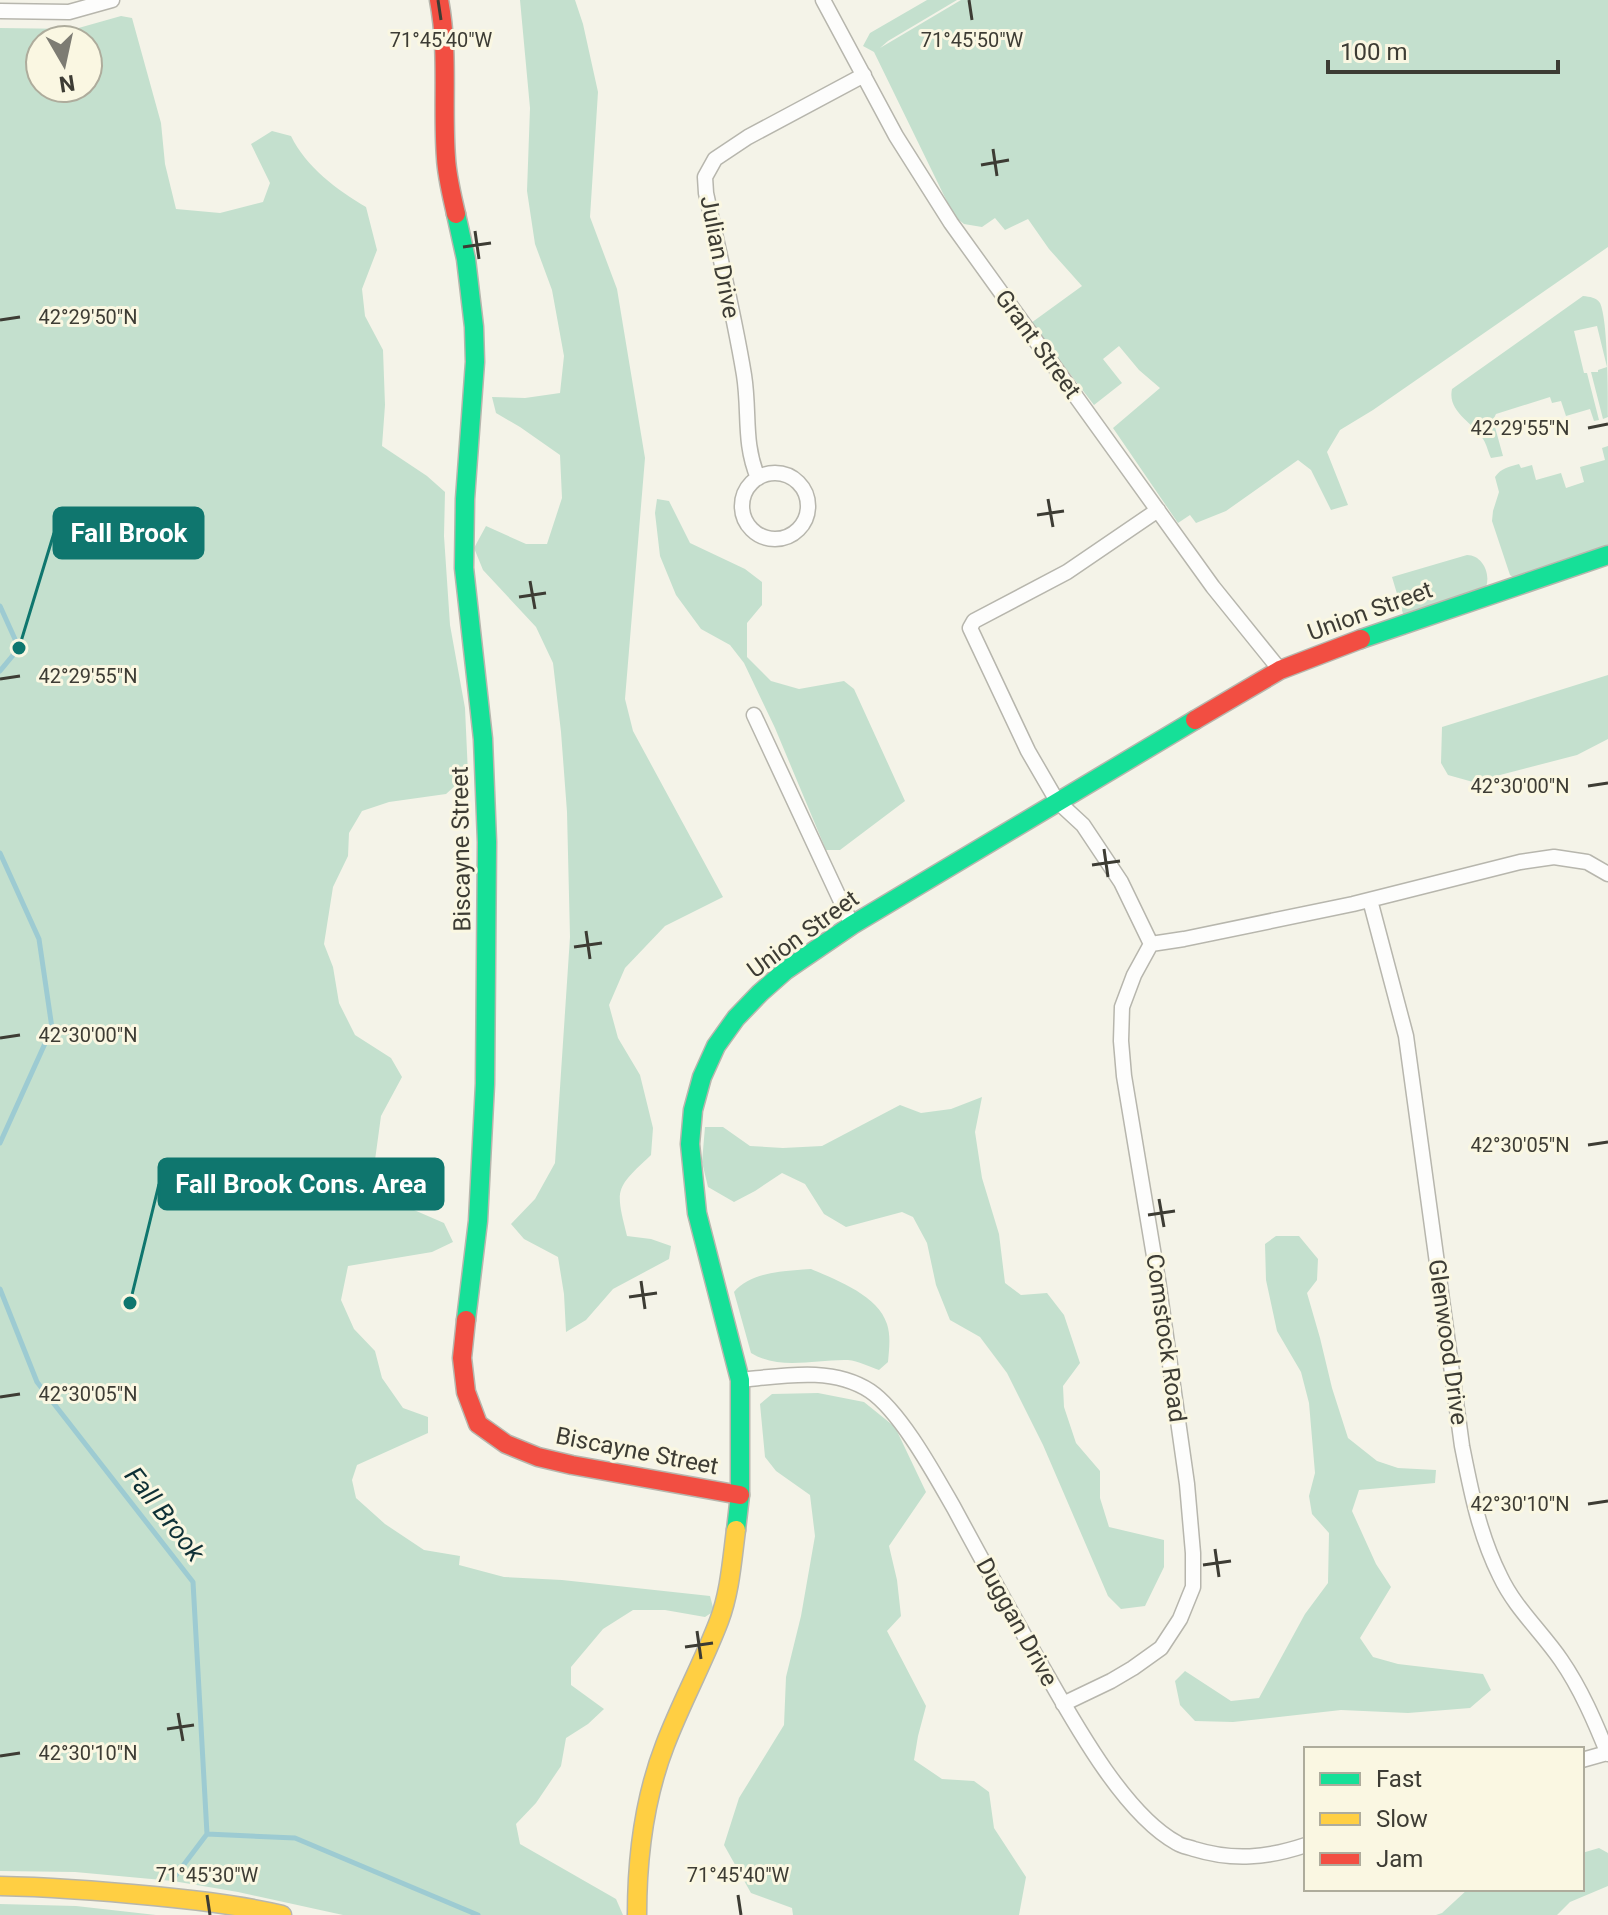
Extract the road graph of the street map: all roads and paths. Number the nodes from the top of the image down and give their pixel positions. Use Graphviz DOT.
graph roads {
  1 [pos="112,0"];
  2 [pos="439,0"];
  3 [pos="823,0"];
  4 [pos="0,11"];
  5 [pos="864,75"];
  6 [pos="758,478"];
  7 [pos="1158,510"];
  8 [pos="1608,555"];
  9 [pos="1280,670"];
  10 [pos="754,715"];
  11 [pos="1057,801"];
  12 [pos="1608,874"];
  13 [pos="1370,900"];
  14 [pos="852,925"];
  15 [pos="1151,944"];
  16 [pos="740,1380"];
  17 [pos="740,1495"];
  18 [pos="1063,1704"];
  19 [pos="1608,1753"];
  20 [pos="1584,1759"];
  21 [pos="1304,1846"];
  22 [pos="0,1886"];
  23 [pos="278,1915"];
  24 [pos="637,1915"];
  1 -- 4 [label="street"];
  2 -- 17 [label="street, Biscayne Street"];
  3 -- 5 [label="street, Grant Street"];
  5 -- 6 [label="street, Julian Drive"];
  5 -- 7 [label="street, Grant Street"];
  6 -- 6 [label="street"];
  7 -- 9 [label="street, Grant Street"];
  7 -- 11 [label="street"];
  8 -- 9 [label="street, Union Street"];
  9 -- 11 [label="street, Union Street"];
  10 -- 14 [label="street"];
  11 -- 14 [label="street, Union Street"];
  11 -- 15 [label="street"];
  12 -- 13 [label="street"];
  13 -- 15 [label="street"];
  13 -- 19 [label="street, Glenwood Drive"];
  14 -- 16 [label="street, Union Street"];
  15 -- 18 [label="street, Comstock Road"];
  16 -- 17 [label="street, Union Street"];
  16 -- 18 [label="street, Duggan Drive"];
  17 -- 24 [label="street, Union Street"];
  18 -- 21 [label="street, Duggan Drive"];
  19 -- 20 [label="street"];
  22 -- 23 [label="street"];
}
